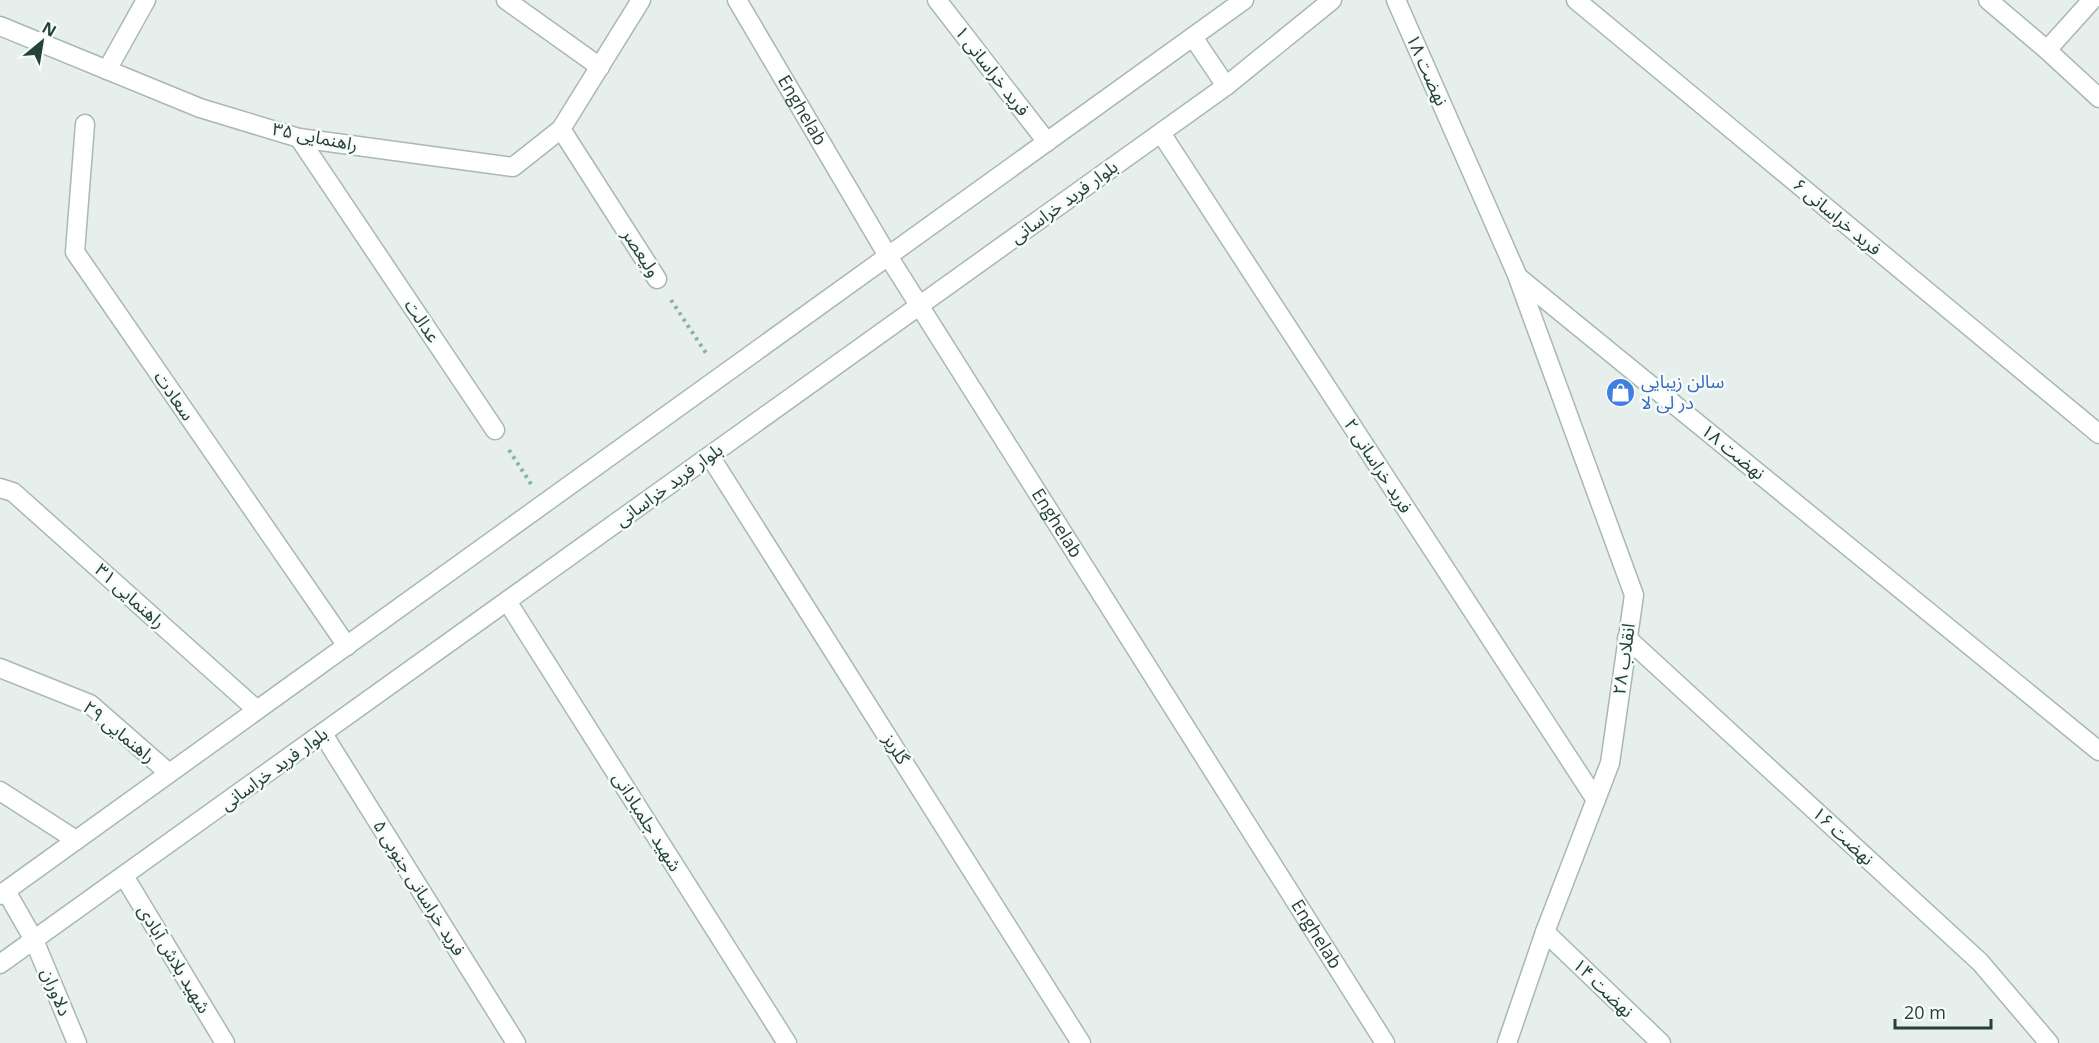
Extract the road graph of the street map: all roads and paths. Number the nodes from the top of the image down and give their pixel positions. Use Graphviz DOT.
graph roads {
  1 [pos="146,0"];
  2 [pos="506,0"];
  3 [pos="641,0"];
  4 [pos="737,0"];
  5 [pos="937,0"];
  6 [pos="1332,0"];
  7 [pos="1396,0"];
  8 [pos="1576,0"];
  9 [pos="1988,0"];
  10 [pos="2092,0"];
  11 [pos="1234,3"];
  12 [pos="0,26"];
  13 [pos="1192,37"];
  14 [pos="2047,50"];
  15 [pos="600,67"];
  16 [pos="107,70"];
  17 [pos="1226,86"];
  18 [pos="2099,98"];
  19 [pos="85,124"];
  20 [pos="561,129"];
  21 [pos="1161,133"];
  22 [pos="299,138"];
  23 [pos="1047,142"];
  24 [pos="888,256"];
  25 [pos="1518,277"];
  26 [pos="657,279"];
  27 [pos="919,306"];
  28 [pos="721,376"];
  29 [pos="495,430"];
  30 [pos="2099,434"];
  31 [pos="710,456"];
  32 [pos="0,488"];
  33 [pos="544,503"];
  34 [pos="507,602"];
  35 [pos="1627,638"];
  36 [pos="346,646"];
  37 [pos="0,668"];
  38 [pos="257,710"];
  39 [pos="322,734"];
  40 [pos="2099,751"];
  41 [pos="169,773"];
  42 [pos="0,791"];
  43 [pos="1596,800"];
  44 [pos="76,840"];
  45 [pos="124,876"];
  46 [pos="3,893"];
  47 [pos="1545,932"];
  48 [pos="34,940"];
  49 [pos="0,964"];
  50 [pos="77,1043"];
  51 [pos="225,1043"];
  52 [pos="516,1043"];
  53 [pos="787,1043"];
  54 [pos="1082,1043"];
  55 [pos="1386,1043"];
  56 [pos="1507,1043"];
  57 [pos="1661,1043"];
  58 [pos="2049,1043"];
  1 -- 16 [label="street"];
  2 -- 15 [label="street"];
  3 -- 15 [label="street, راهنمایی ۳۵"];
  4 -- 24 [label="street, Enghelab"];
  5 -- 23 [label="street, فرید خراسانی ۱"];
  6 -- 17 [label="street, بلوار فرید خراسانی"];
  7 -- 25 [label="street, نهضت ۱۸"];
  8 -- 30 [label="street, فرید خراسانی ۶"];
  9 -- 14 [label="street"];
  10 -- 14 [label="street"];
  11 -- 13 [label="street"];
  12 -- 16 [label="street, راهنمایی ۳۵"];
  13 -- 17 [label="street"];
  13 -- 23 [label="street"];
  14 -- 18 [label="street"];
  15 -- 20 [label="street, راهنمایی ۳۵"];
  16 -- 22 [label="street, راهنمایی ۳۵"];
  17 -- 21 [label="street, بلوار فرید خراسانی"];
  19 -- 36 [label="street, سعادت"];
  20 -- 22 [label="street, راهنمایی ۳۵"];
  20 -- 26 [label="street, ولیعصر"];
  21 -- 27 [label="street, بلوار فرید خراسانی"];
  21 -- 43 [label="street, فرید خراسانی ۲"];
  22 -- 29 [label="street, عدالت"];
  23 -- 24 [label="street"];
  24 -- 27 [label="street, Enghelab"];
  24 -- 28 [label="street"];
  25 -- 35 [label="street, انقلاب ۲۸"];
  25 -- 40 [label="street, نهضت ۱۸"];
  26 -- 28 [label="path, ولیعصر"];
  27 -- 31 [label="street, بلوار فرید خراسانی"];
  27 -- 55 [label="street, Enghelab"];
  28 -- 33 [label="street"];
  29 -- 33 [label="path"];
  31 -- 34 [label="street, بلوار فرید خراسانی"];
  31 -- 54 [label="street, گلریز"];
  32 -- 38 [label="street, راهنمایی ۳۱"];
  33 -- 36 [label="street"];
  34 -- 39 [label="street, بلوار فرید خراسانی"];
  34 -- 53 [label="street, شهید جلمبادانی"];
  35 -- 43 [label="street, انقلاب ۲۸"];
  35 -- 58 [label="street, نهضت ۱۶"];
  36 -- 38 [label="street"];
  37 -- 41 [label="street, راهنمایی ۲۹"];
  38 -- 41 [label="street"];
  39 -- 45 [label="street, بلوار فرید خراسانی"];
  39 -- 52 [label="street, فرید خراسانی جنوبی ۵"];
  41 -- 44 [label="street"];
  42 -- 44 [label="street"];
  43 -- 47 [label="street, انقلاب ۲۸"];
  44 -- 46 [label="street"];
  45 -- 48 [label="street, بلوار فرید خراسانی"];
  45 -- 51 [label="street, شهید بلاش آبادی"];
  46 -- 48 [label="street, دلاوران"];
  47 -- 56 [label="street, انقلاب ۲۸"];
  47 -- 57 [label="street, نهضت ۱۴"];
  48 -- 49 [label="street, بلوار فرید خراسانی"];
  48 -- 50 [label="street, دلاوران"];
}
